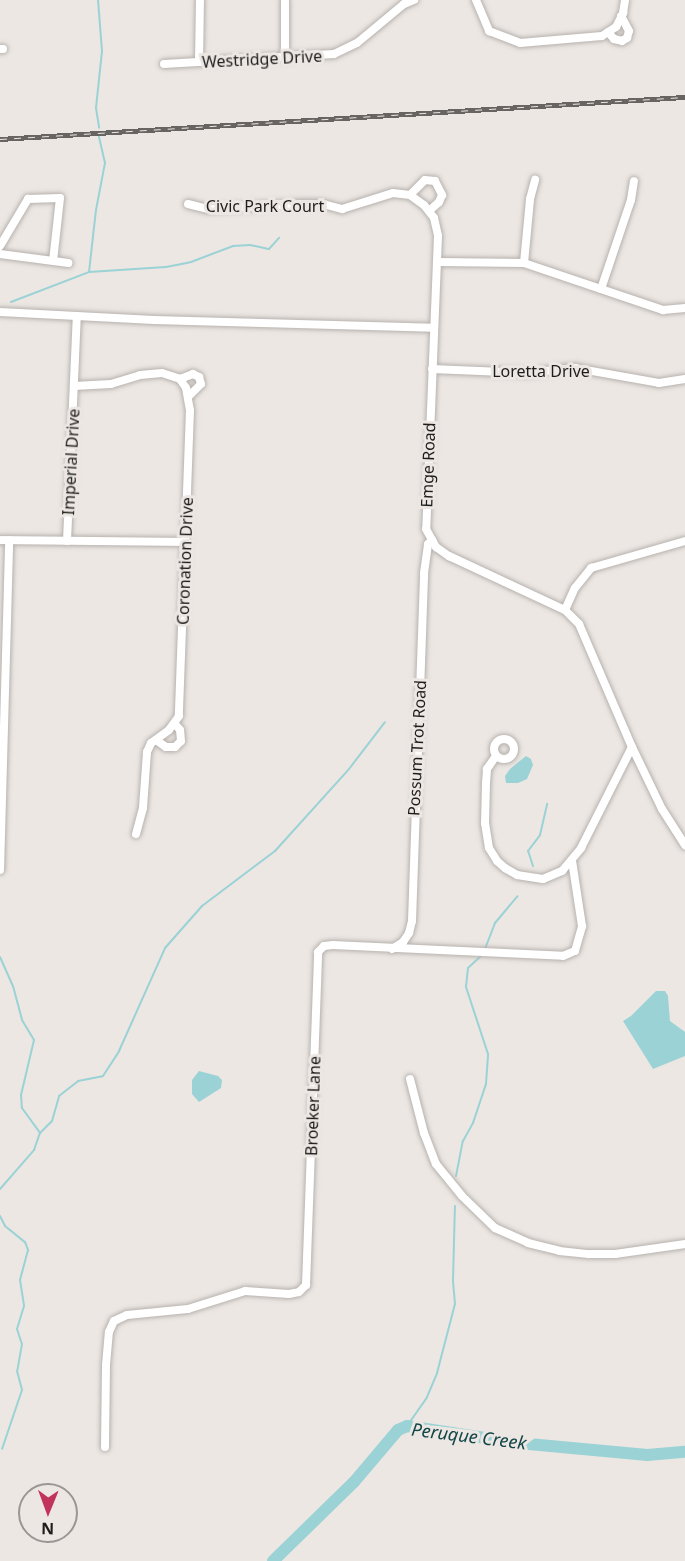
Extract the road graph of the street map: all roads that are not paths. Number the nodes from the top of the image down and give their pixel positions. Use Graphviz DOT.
graph roads {
  1 [pos="200,0"];
  2 [pos="285,0"];
  3 [pos="414,0"];
  4 [pos="476,0"];
  5 [pos="625,0"];
  6 [pos="621,16"];
  7 [pos="608,32"];
  8 [pos="285,58"];
  9 [pos="199,62"];
  10 [pos="164,64"];
  11 [pos="534,180"];
  12 [pos="634,181"];
  13 [pos="410,195"];
  14 [pos="188,204"];
  15 [pos="429,211"];
  16 [pos="0,246"];
  17 [pos="0,254"];
  18 [pos="53,261"];
  19 [pos="438,262"];
  20 [pos="68,263"];
  21 [pos="524,263"];
  22 [pos="601,289"];
  23 [pos="685,308"];
  24 [pos="0,312"];
  25 [pos="77,316"];
  26 [pos="433,328"];
  27 [pos="432,369"];
  28 [pos="180,379"];
  29 [pos="685,379"];
  30 [pos="74,386"];
  31 [pos="188,397"];
  32 [pos="0,540"];
  33 [pos="9,540"];
  34 [pos="432,540"];
  35 [pos="67,541"];
  36 [pos="685,541"];
  37 [pos="185,542"];
  38 [pos="565,610"];
  39 [pos="175,724"];
  40 [pos="156,740"];
  41 [pos="632,747"];
  42 [pos="496,756"];
  43 [pos="136,834"];
  44 [pos="685,845"];
  45 [pos="572,861"];
  46 [pos="0,870"];
  47 [pos="392,949"];
  48 [pos="410,1079"];
  49 [pos="685,1244"];
  50 [pos="105,1447"];
  1 -- 9 [label="street"];
  2 -- 8 [label="street"];
  3 -- 8 [label="street, Westridge Drive"];
  4 -- 7 [label="street"];
  5 -- 6 [label="street"];
  6 -- 7 [label="street"];
  6 -- 7 [label="street"];
  8 -- 9 [label="street, Westridge Drive"];
  9 -- 10 [label="street, Westridge Drive"];
  11 -- 21 [label="street"];
  12 -- 22 [label="street"];
  13 -- 14 [label="street, Civic Park Court"];
  13 -- 15 [label="street"];
  13 -- 15 [label="street, Civic Park Court"];
  15 -- 19 [label="street"];
  16 -- 18 [label="street"];
  17 -- 18 [label="street"];
  18 -- 20 [label="street"];
  19 -- 21 [label="street"];
  19 -- 26 [label="street"];
  21 -- 22 [label="street"];
  22 -- 23 [label="street"];
  24 -- 25 [label="street"];
  25 -- 26 [label="street"];
  25 -- 30 [label="street, Imperial Drive"];
  26 -- 27 [label="street, Emge Road"];
  27 -- 29 [label="street, Loretta Drive"];
  27 -- 34 [label="street, Emge Road"];
  28 -- 30 [label="street, Coronation Drive"];
  28 -- 31 [label="street, Coronation Drive"];
  28 -- 31 [label="street, Coronation Drive"];
  30 -- 35 [label="street, Imperial Drive"];
  31 -- 37 [label="street, Coronation Drive"];
  32 -- 33 [label="street"];
  33 -- 35 [label="street"];
  33 -- 46 [label="street"];
  34 -- 38 [label="street"];
  34 -- 47 [label="street, Possum Trot Road"];
  35 -- 37 [label="street"];
  36 -- 38 [label="street"];
  37 -- 39 [label="street, Coronation Drive"];
  38 -- 41 [label="street"];
  39 -- 40 [label="street"];
  39 -- 40 [label="street, Coronation Drive"];
  40 -- 43 [label="street"];
  41 -- 44 [label="street"];
  41 -- 45 [label="street"];
  42 -- 45 [label="street"];
  45 -- 47 [label="street, Broeker Lane"];
  47 -- 50 [label="street, Broeker Lane"];
  48 -- 49 [label="street"];
}
